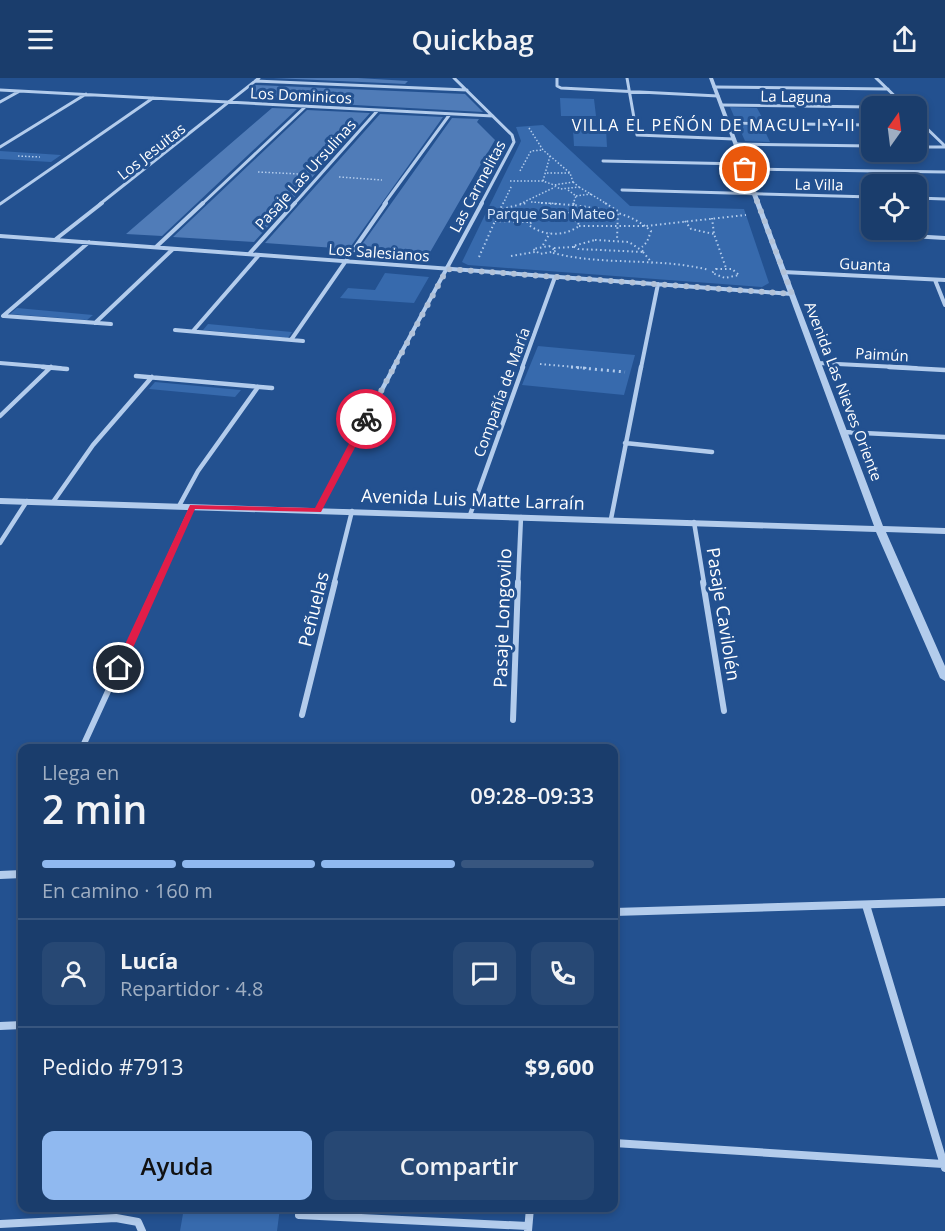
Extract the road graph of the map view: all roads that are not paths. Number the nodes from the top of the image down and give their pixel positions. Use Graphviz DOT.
graph roads {
  1 [pos="454,78"];
  2 [pos="557,78"];
  3 [pos="627,78"];
  4 [pos="711,78"];
  5 [pos="876,78"];
  6 [pos="257,79"];
  7 [pos="714,87"];
  8 [pos="888,89"];
  9 [pos="0,90"];
  10 [pos="466,90"];
  11 [pos="20,91"];
  12 [pos="630,92"];
  13 [pos="87,94"];
  14 [pos="718,96"];
  15 [pos="895,96"];
  16 [pos="153,98"];
  17 [pos="0,102"];
  18 [pos="229,102"];
  19 [pos="721,105"];
  20 [pos="306,106"];
  21 [pos="861,107"];
  22 [pos="378,110"];
  23 [pos="450,114"];
  24 [pos="493,116"];
  25 [pos="728,123"];
  26 [pos="861,125"];
  27 [pos="927,128"];
  28 [pos="735,141"];
  29 [pos="861,146"];
  30 [pos="0,147"];
  31 [pos="927,147"];
  32 [pos="945,147"];
  33 [pos="603,161"];
  34 [pos="744,166"];
  35 [pos="945,172"];
  36 [pos="622,190"];
  37 [pos="754,194"];
  38 [pos="861,197"];
  39 [pos="927,198"];
  40 [pos="945,199"];
  41 [pos="0,204"];
  42 [pos="0,236"];
  43 [pos="8,236"];
  44 [pos="927,237"];
  45 [pos="945,238"];
  46 [pos="55,240"];
  47 [pos="0,242"];
  48 [pos="89,242"];
  49 [pos="156,247"];
  50 [pos="173,249"];
  51 [pos="249,254"];
  52 [pos="259,255"];
  53 [pos="345,261"];
  54 [pos="447,269"];
  55 [pos="783,272"];
  56 [pos="555,277"];
  57 [pos="935,280"];
  58 [pos="945,280"];
  59 [pos="658,284"];
  60 [pos="792,294"];
  61 [pos="945,305"];
  62 [pos="2,315"];
  63 [pos="95,323"];
  64 [pos="111,324"];
  65 [pos="175,330"];
  66 [pos="193,331"];
  67 [pos="291,340"];
  68 [pos="303,341"];
  69 [pos="0,363"];
  70 [pos="818,363"];
  71 [pos="51,367"];
  72 [pos="67,369"];
  73 [pos="945,370"];
  74 [pos="136,376"];
  75 [pos="152,377"];
  76 [pos="258,387"];
  77 [pos="272,388"];
  78 [pos="0,417"];
  79 [pos="843,432"];
  80 [pos="945,437"];
  81 [pos="626,443"];
  82 [pos="712,452"];
  83 [pos="0,501"];
  84 [pos="27,501"];
  85 [pos="53,502"];
  86 [pos="179,506"];
  87 [pos="192,507"];
  88 [pos="318,510"];
  89 [pos="352,511"];
  90 [pos="470,515"];
  91 [pos="521,517"];
  92 [pos="611,519"];
  93 [pos="694,522"];
  94 [pos="879,527"];
  95 [pos="945,531"];
  96 [pos="0,543"];
  97 [pos="945,678"];
  98 [pos="724,711"];
  99 [pos="302,715"];
  100 [pos="513,720"];
  101 [pos="84,744"];
  102 [pos="0,874"];
  103 [pos="18,874"];
  104 [pos="945,902"];
  105 [pos="866,905"];
  106 [pos="618,912"];
  107 [pos="18,1025"];
  108 [pos="0,1026"];
  109 [pos="618,1143"];
  110 [pos="944,1166"];
  111 [pos="299,1212"];
  112 [pos="530,1212"];
  113 [pos="0,1224"];
  114 [pos="528,1228"];
  115 [pos="142,1231"];
  1 -- 10 [label="street, Las Carmelitas"];
  2 -- 12 [label="street"];
  3 -- 12 [label="street"];
  4 -- 7 [label="street, Avenida Las Nieves Oriente"];
  5 -- 8 [label="street"];
  6 -- 10 [label="street"];
  6 -- 18 [label="street, Los Jesuitas"];
  7 -- 8 [label="street"];
  7 -- 14 [label="street, Avenida Las Nieves Oriente"];
  8 -- 15 [label="street"];
  9 -- 11 [label="street, Los Dominicos"];
  10 -- 24 [label="street, Las Carmelitas"];
  11 -- 13 [label="street, Los Dominicos"];
  11 -- 17 [label="street"];
  12 -- 14 [label="street"];
  12 -- 28 [label="street"];
  13 -- 16 [label="street, Los Dominicos"];
  13 -- 30 [label="street"];
  14 -- 19 [label="street, Avenida Las Nieves Oriente"];
  16 -- 18 [label="street, Los Dominicos"];
  16 -- 41 [label="street"];
  18 -- 20 [label="street, Los Dominicos"];
  18 -- 46 [label="street, Los Jesuitas"];
  19 -- 21 [label="street, La Laguna"];
  19 -- 25 [label="street, Avenida Las Nieves Oriente"];
  20 -- 22 [label="street, Los Dominicos"];
  20 -- 49 [label="street"];
  22 -- 23 [label="street, Los Dominicos"];
  22 -- 51 [label="street, Pasaje Las Ursulinas"];
  23 -- 24 [label="street, Los Dominicos"];
  23 -- 53 [label="street"];
  24 -- 54 [label="street, Las Carmelitas"];
  25 -- 26 [label="street"];
  25 -- 28 [label="street, Avenida Las Nieves Oriente"];
  27 -- 32 [label="street"];
  28 -- 29 [label="street"];
  28 -- 34 [label="street, Avenida Las Nieves Oriente"];
  31 -- 32 [label="street"];
  33 -- 34 [label="street"];
  34 -- 35 [label="street"];
  34 -- 37 [label="street, Avenida Las Nieves Oriente"];
  36 -- 37 [label="street, La Villa"];
  37 -- 38 [label="street, La Villa"];
  37 -- 55 [label="street, Avenida Las Nieves Oriente"];
  39 -- 40 [label="street"];
  42 -- 43 [label="street, Los Salesianos"];
  43 -- 46 [label="street, Los Salesianos"];
  43 -- 47 [label="street"];
  44 -- 45 [label="street"];
  46 -- 48 [label="street, Los Salesianos"];
  48 -- 49 [label="street, Los Salesianos"];
  48 -- 62 [label="street"];
  49 -- 50 [label="street, Los Salesianos"];
  50 -- 51 [label="street, Los Salesianos"];
  50 -- 63 [label="street"];
  51 -- 52 [label="street, Los Salesianos"];
  52 -- 53 [label="street, Los Salesianos"];
  52 -- 66 [label="street"];
  53 -- 54 [label="street, Los Salesianos"];
  53 -- 67 [label="street"];
  54 -- 56 [label="street, Los Salesianos"];
  54 -- 88 [label="street, Las Carmelitas"];
  55 -- 57 [label="street, Guanta"];
  55 -- 60 [label="street, Avenida Las Nieves Oriente"];
  56 -- 59 [label="street, Los Salesianos"];
  56 -- 90 [label="street, Compañía de María"];
  57 -- 58 [label="street, Guanta"];
  57 -- 61 [label="street"];
  59 -- 60 [label="street, Los Salesianos"];
  59 -- 81 [label="street"];
  60 -- 70 [label="street, Avenida Las Nieves Oriente"];
  62 -- 63 [label="street"];
  63 -- 64 [label="street"];
  65 -- 66 [label="street"];
  66 -- 67 [label="street"];
  67 -- 68 [label="street"];
  69 -- 71 [label="street"];
  70 -- 73 [label="street, Paimún"];
  70 -- 79 [label="street, Avenida Las Nieves Oriente"];
  71 -- 72 [label="street"];
  71 -- 78 [label="street"];
  74 -- 75 [label="street"];
  75 -- 76 [label="street"];
  75 -- 85 [label="street"];
  76 -- 77 [label="street"];
  76 -- 86 [label="street"];
  79 -- 80 [label="street"];
  79 -- 94 [label="street, Avenida Las Nieves Oriente"];
  81 -- 82 [label="street"];
  81 -- 92 [label="street"];
  83 -- 84 [label="street, Avenida Luis Matte Larraín"];
  84 -- 85 [label="street, Avenida Luis Matte Larraín"];
  84 -- 96 [label="street"];
  85 -- 86 [label="street, Avenida Luis Matte Larraín"];
  86 -- 87 [label="street, Avenida Luis Matte Larraín"];
  87 -- 88 [label="street, Avenida Luis Matte Larraín"];
  87 -- 101 [label="street"];
  88 -- 89 [label="street, Avenida Luis Matte Larraín"];
  89 -- 90 [label="street, Avenida Luis Matte Larraín"];
  89 -- 99 [label="street, Peñuelas"];
  90 -- 91 [label="street, Avenida Luis Matte Larraín"];
  91 -- 92 [label="street, Avenida Luis Matte Larraín"];
  91 -- 100 [label="street, Pasaje Longovilo"];
  92 -- 93 [label="street, Avenida Luis Matte Larraín"];
  93 -- 94 [label="street, Avenida Luis Matte Larraín"];
  93 -- 98 [label="street, Pasaje Cavilolén"];
  94 -- 95 [label="street, Avenida Luis Matte Larraín"];
  94 -- 97 [label="street, Avenida Las Nieves Oriente"];
  102 -- 103 [label="street"];
  104 -- 105 [label="street"];
  105 -- 106 [label="street"];
  105 -- 110 [label="street"];
  107 -- 108 [label="street"];
  109 -- 110 [label="street"];
  111 -- 114 [label="street"];
  112 -- 114 [label="street"];
  113 -- 115 [label="street"];
}
